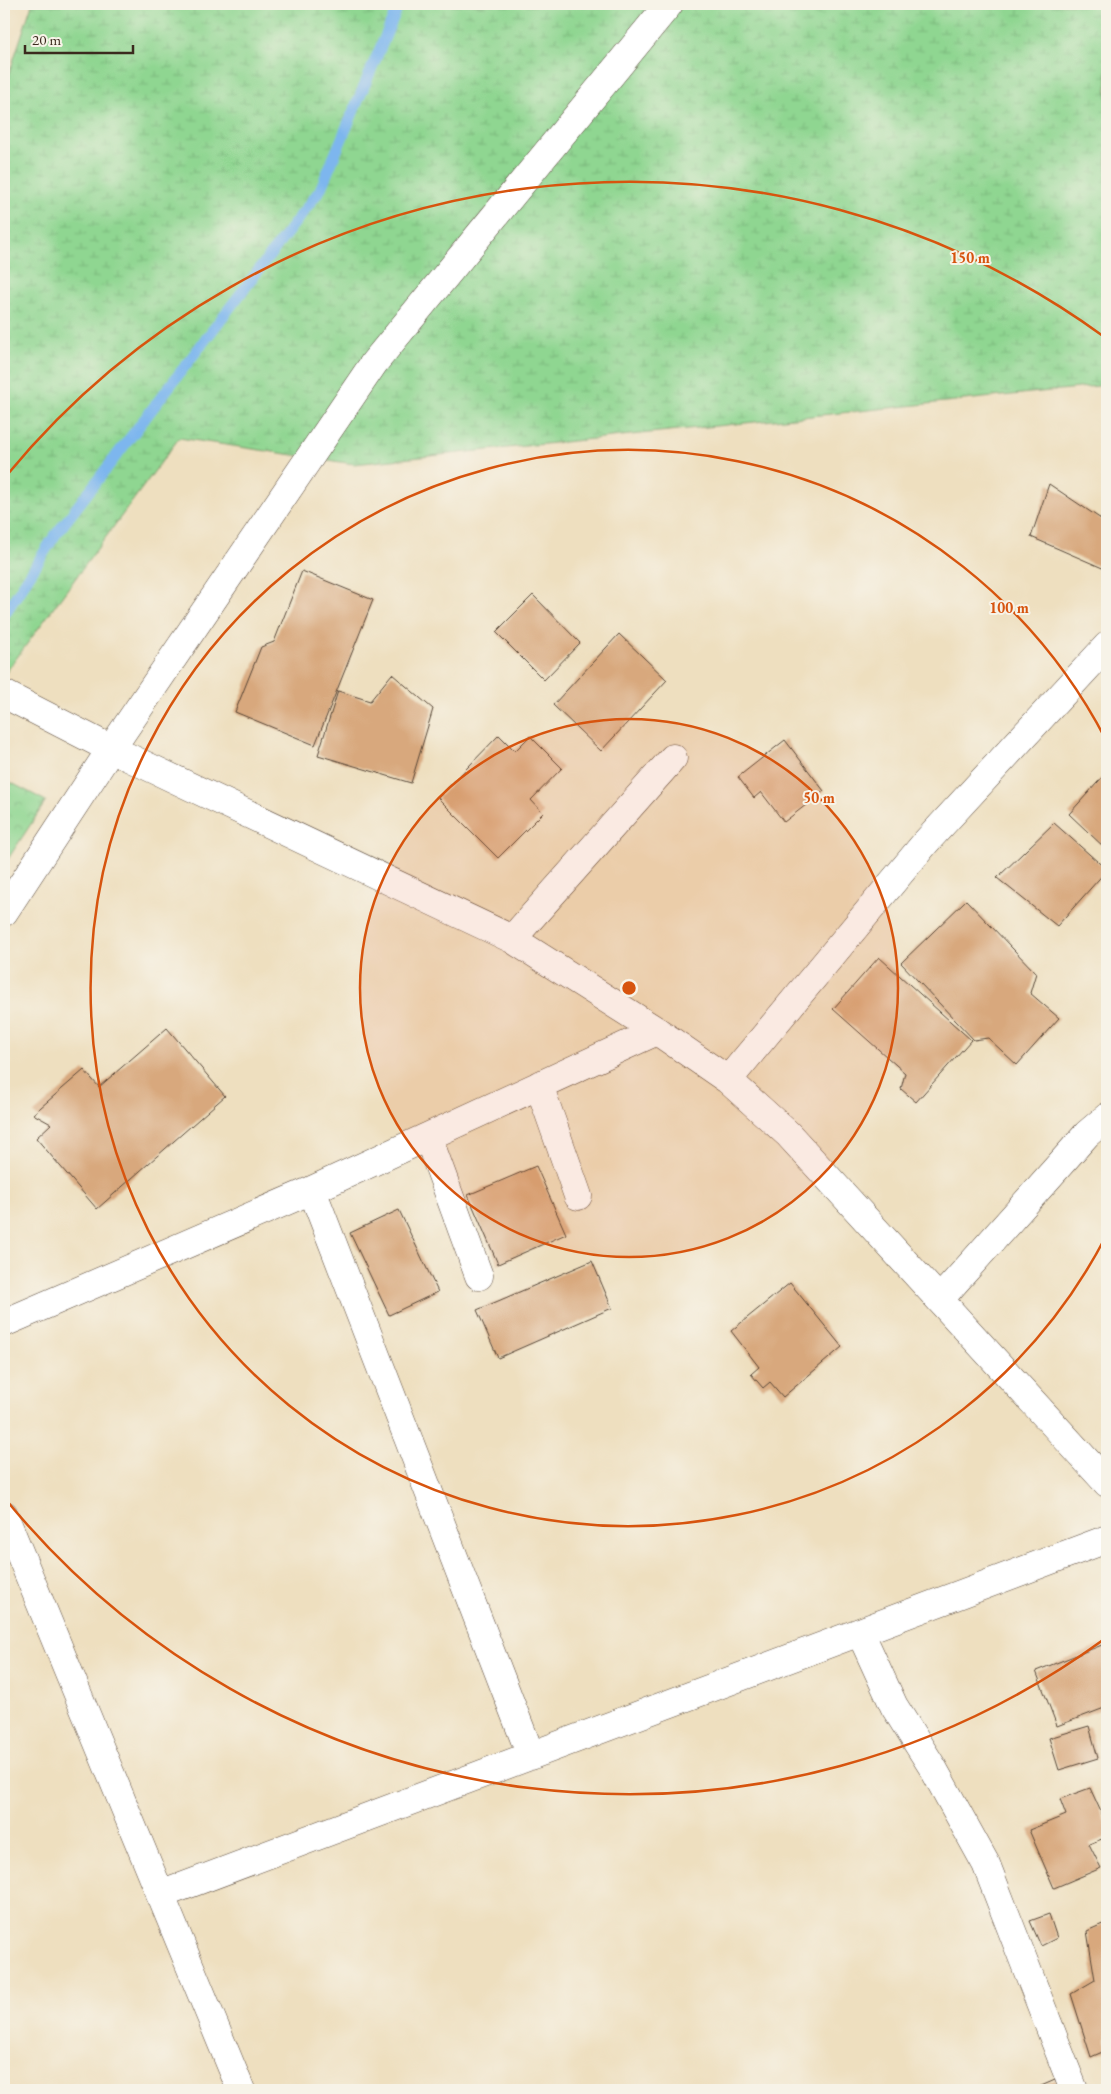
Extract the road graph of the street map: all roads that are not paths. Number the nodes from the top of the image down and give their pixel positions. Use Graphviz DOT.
graph roads {
  1 [pos="670,4"];
  2 [pos="1107,646"];
  3 [pos="4,694"];
  4 [pos="112,749"];
  5 [pos="673,758"];
  6 [pos="4,912"];
  7 [pos="512,938"];
  8 [pos="656,1031"];
  9 [pos="728,1080"];
  10 [pos="539,1085"];
  11 [pos="1107,1117"];
  12 [pos="428,1137"];
  13 [pos="312,1190"];
  14 [pos="578,1196"];
  15 [pos="479,1276"];
  16 [pos="940,1299"];
  17 [pos="4,1323"];
  18 [pos="1107,1483"];
  19 [pos="4,1515"];
  20 [pos="1107,1539"];
  21 [pos="860,1632"];
  22 [pos="532,1756"];
  23 [pos="160,1895"];
  24 [pos="241,2090"];
  25 [pos="1074,2090"];
  1 -- 4 [label="street"];
  2 -- 9 [label="street"];
  3 -- 4 [label="street"];
  4 -- 6 [label="street"];
  4 -- 7 [label="street"];
  5 -- 7 [label="street"];
  7 -- 8 [label="street"];
  8 -- 9 [label="street"];
  8 -- 10 [label="street"];
  9 -- 16 [label="street"];
  10 -- 12 [label="street"];
  10 -- 14 [label="street"];
  11 -- 16 [label="street"];
  12 -- 13 [label="street"];
  12 -- 15 [label="street"];
  13 -- 17 [label="street"];
  13 -- 22 [label="street"];
  16 -- 18 [label="street"];
  19 -- 23 [label="street"];
  20 -- 21 [label="street"];
  21 -- 22 [label="street"];
  21 -- 25 [label="street"];
  22 -- 23 [label="street"];
  23 -- 24 [label="street"];
}
